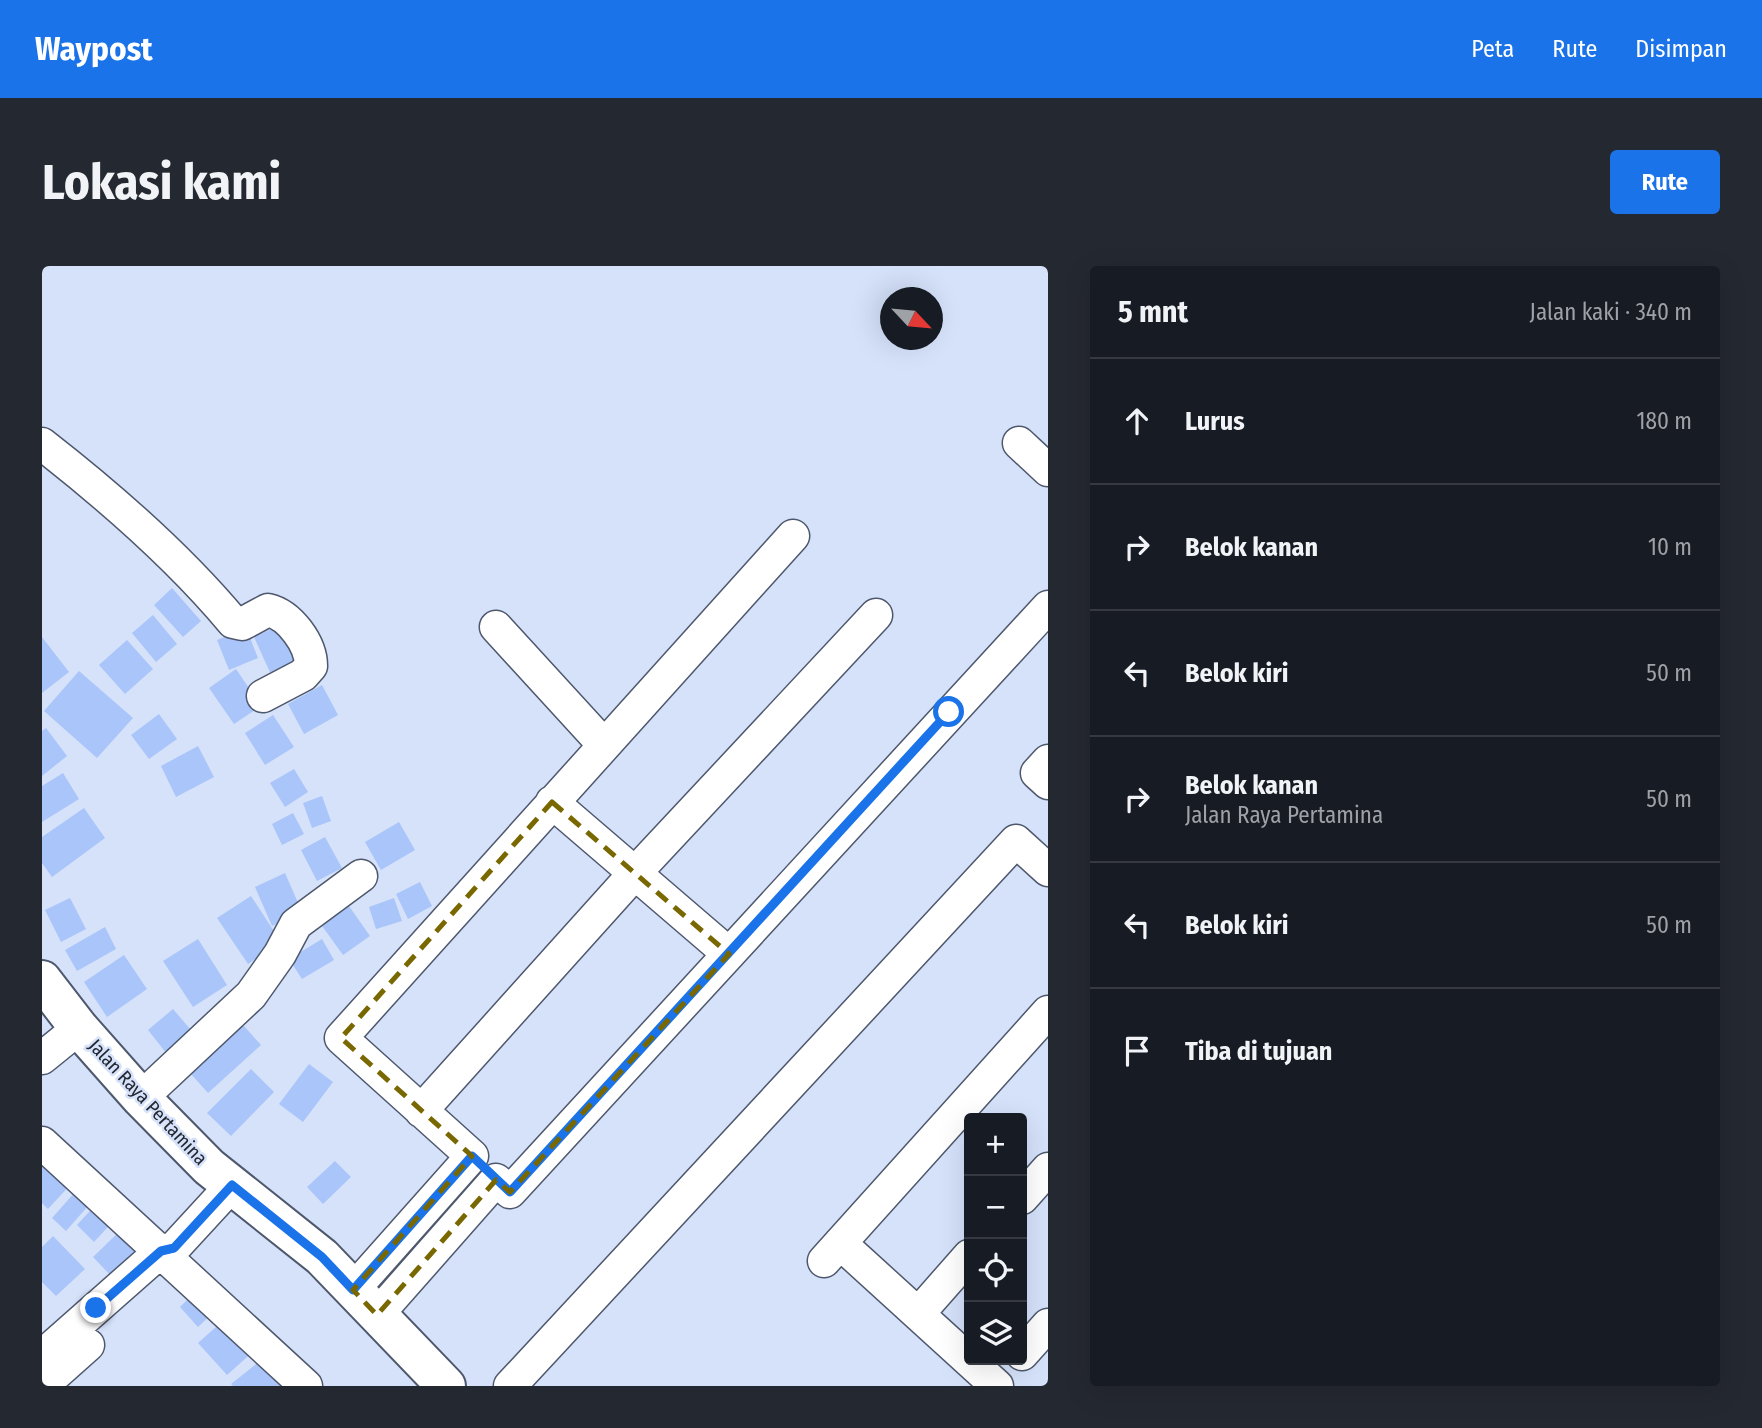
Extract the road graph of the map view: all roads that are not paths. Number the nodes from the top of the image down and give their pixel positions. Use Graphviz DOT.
graph roads {
  1 [pos="1019,443"];
  2 [pos="42,444"];
  3 [pos="1048,470"];
  4 [pos="793,536"];
  5 [pos="1048,607"];
  6 [pos="876,615"];
  7 [pos="496,627"];
  8 [pos="262,696"];
  9 [pos="604,745"];
  10 [pos="1048,761"];
  11 [pos="1048,783"];
  12 [pos="552,802"];
  13 [pos="1048,870"];
  14 [pos="635,873"];
  15 [pos="361,876"];
  16 [pos="729,954"];
  17 [pos="42,980"];
  18 [pos="1046,1019"];
  19 [pos="61,1042"];
  20 [pos="141,1098"];
  21 [pos="421,1111"];
  22 [pos="42,1143"];
  23 [pos="472,1156"];
  24 [pos="1048,1169"];
  25 [pos="496,1180"];
  26 [pos="226,1192"];
  27 [pos="1027,1192"];
  28 [pos="172,1251"];
  29 [pos="964,1262"];
  30 [pos="365,1303"];
  31 [pos="918,1314"];
  32 [pos="1048,1325"];
  33 [pos="1027,1348"];
  34 [pos="42,1356"];
  35 [pos="1012,1365"];
  36 [pos="995,1385"];
  37 [pos="42,1386"];
  38 [pos="306,1386"];
  39 [pos="446,1386"];
  40 [pos="510,1386"];
  1 -- 3 [label="street"];
  2 -- 8 [label="street"];
  4 -- 9 [label="street"];
  5 -- 16 [label="street"];
  6 -- 14 [label="street"];
  7 -- 9 [label="street"];
  9 -- 12 [label="street"];
  10 -- 11 [label="street"];
  12 -- 14 [label="street"];
  12 -- 21 [label="street"];
  13 -- 40 [label="street"];
  14 -- 16 [label="street"];
  14 -- 21 [label="street"];
  15 -- 20 [label="street"];
  16 -- 25 [label="street"];
  17 -- 19 [label="main road, Jalan Raya Pertamina"];
  18 -- 31 [label="street"];
  19 -- 20 [label="main road, Jalan Raya Pertamina"];
  20 -- 26 [label="main road, Jalan Raya Pertamina"];
  21 -- 23 [label="street"];
  22 -- 28 [label="street"];
  23 -- 25 [label="street"];
  23 -- 30 [label="street"];
  24 -- 27 [label="street"];
  25 -- 30 [label="street"];
  26 -- 28 [label="street"];
  26 -- 30 [label="main road, Jalan Raya Pertamina"];
  28 -- 34 [label="street"];
  28 -- 37 [label="street"];
  28 -- 38 [label="street"];
  29 -- 31 [label="street"];
  30 -- 39 [label="main road, Jalan Raya Pertamina"];
  31 -- 36 [label="street"];
  32 -- 33 [label="street"];
  35 -- 36 [label="street"];
}
